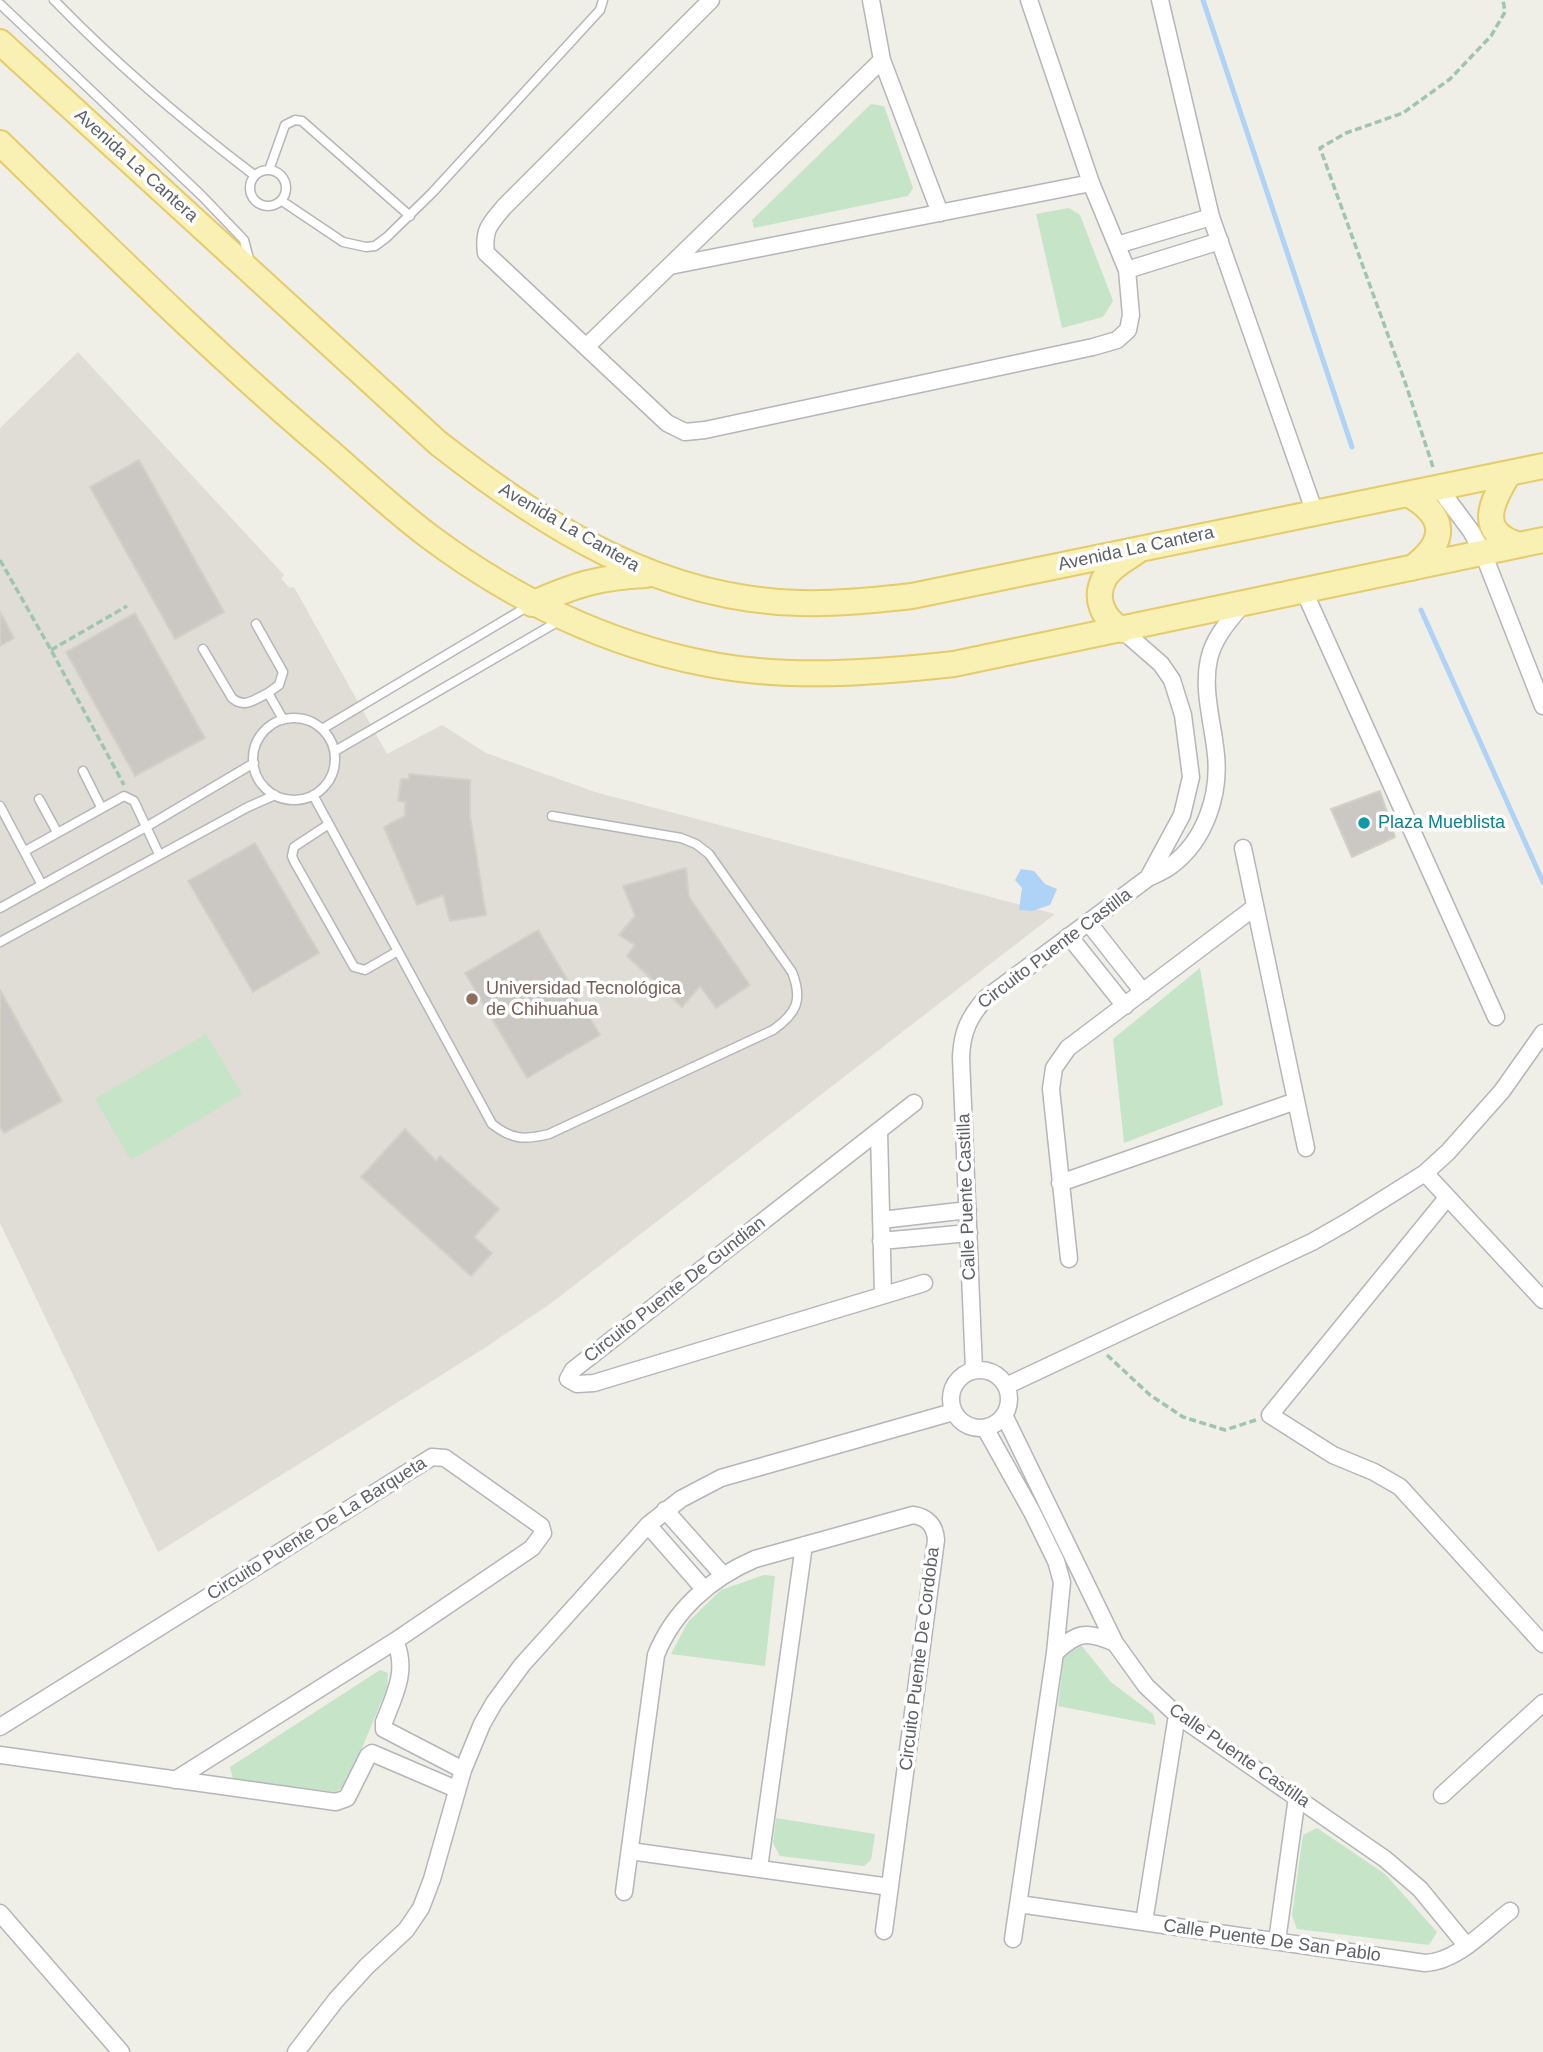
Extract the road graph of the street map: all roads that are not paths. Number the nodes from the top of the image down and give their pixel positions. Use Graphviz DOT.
graph roads {
  1 [pos="54,0"];
  2 [pos="603,0"];
  3 [pos="711,0"];
  4 [pos="871,0"];
  5 [pos="1029,0"];
  6 [pos="1160,0"];
  7 [pos="0,4"];
  8 [pos="0,42"];
  9 [pos="882,60"];
  10 [pos="0,143"];
  11 [pos="269,170"];
  12 [pos="254,175"];
  13 [pos="1091,183"];
  14 [pos="282,201"];
  15 [pos="940,213"];
  16 [pos="410,216"];
  17 [pos="1211,217"];
  18 [pos="1220,241"];
  19 [pos="1117,245"];
  20 [pos="670,266"];
  21 [pos="1127,270"];
  22 [pos="252,272"];
  23 [pos="586,347"];
  24 [pos="1543,466"];
  25 [pos="1509,473"];
  26 [pos="1439,488"];
  27 [pos="1408,494"];
  28 [pos="1315,513"];
  29 [pos="1543,540"];
  30 [pos="1518,545"];
  31 [pos="1143,548"];
  32 [pos="1483,553"];
  33 [pos="1411,568"];
  34 [pos="653,575"];
  35 [pos="1304,591"];
  36 [pos="532,604"];
  37 [pos="1243,604"];
  38 [pos="563,619"];
  39 [pos="256,625"];
  40 [pos="1122,629"];
  41 [pos="203,649"];
  42 [pos="268,692"];
  43 [pos="1543,706"];
  44 [pos="1209,710"];
  45 [pos="1183,715"];
  46 [pos="283,719"];
  47 [pos="322,729"];
  48 [pos="335,751"];
  49 [pos="254,763"];
  50 [pos="83,771"];
  51 [pos="275,795"];
  52 [pos="313,795"];
  53 [pos="39,799"];
  54 [pos="0,806"];
  55 [pos="102,807"];
  56 [pos="552,816"];
  57 [pos="329,824"];
  58 [pos="146,827"];
  59 [pos="57,832"];
  60 [pos="1243,848"];
  61 [pos="25,851"];
  62 [pos="159,854"];
  63 [pos="1148,878"];
  64 [pos="42,884"];
  65 [pos="1255,907"];
  66 [pos="0,908"];
  67 [pos="1088,922"];
  68 [pos="1069,936"];
  69 [pos="0,942"];
  70 [pos="398,951"];
  71 [pos="1143,992"];
  72 [pos="1125,1006"];
  73 [pos="1496,1017"];
  74 [pos="966,1025"];
  75 [pos="1543,1032"];
  76 [pos="1296,1101"];
  77 [pos="914,1103"];
  78 [pos="879,1131"];
  79 [pos="1306,1148"];
  80 [pos="1425,1173"];
  81 [pos="1060,1182"];
  82 [pos="1447,1198"];
  83 [pos="968,1210"];
  84 [pos="881,1220"];
  85 [pos="969,1233"];
  86 [pos="881,1241"];
  87 [pos="1069,1259"];
  88 [pos="924,1283"];
  89 [pos="883,1295"];
  90 [pos="1543,1300"];
  91 [pos="974,1370"];
  92 [pos="1006,1386"];
  93 [pos="953,1412"];
  94 [pos="1004,1415"];
  95 [pos="985,1428"];
  96 [pos="1048,1503"];
  97 [pos="666,1510"];
  98 [pos="1032,1512"];
  99 [pos="648,1525"];
  100 [pos="804,1545"];
  101 [pos="723,1575"];
  102 [pos="704,1589"];
  103 [pos="395,1641"];
  104 [pos="1115,1643"];
  105 [pos="1543,1644"];
  106 [pos="1055,1653"];
  107 [pos="1543,1703"];
  108 [pos="1177,1715"];
  109 [pos="0,1727"];
  110 [pos="0,1755"];
  111 [pos="463,1770"];
  112 [pos="175,1780"];
  113 [pos="456,1789"];
  114 [pos="1442,1795"];
  115 [pos="1297,1797"];
  116 [pos="630,1851"];
  117 [pos="759,1868"];
  118 [pos="890,1886"];
  119 [pos="624,1892"];
  120 [pos="1019,1904"];
  121 [pos="1510,1911"];
  122 [pos="0,1913"];
  123 [pos="1144,1922"];
  124 [pos="884,1931"];
  125 [pos="1013,1939"];
  126 [pos="1277,1941"];
  127 [pos="1466,1945"];
  128 [pos="121,2052"];
  129 [pos="296,2052"];
  1 -- 12 [label="lane"];
  2 -- 16 [label="lane"];
  3 -- 23 [label="street"];
  4 -- 9 [label="street"];
  5 -- 13 [label="street"];
  6 -- 17 [label="street"];
  7 -- 22 [label="lane"];
  8 -- 22 [label="main road, Avenida La Cantera"];
  9 -- 15 [label="street"];
  9 -- 20 [label="street"];
  10 -- 36 [label="main road"];
  11 -- 12 [label="lane"];
  11 -- 14 [label="lane"];
  11 -- 16 [label="lane"];
  12 -- 14 [label="lane"];
  13 -- 15 [label="street"];
  13 -- 19 [label="street"];
  14 -- 16 [label="lane"];
  15 -- 20 [label="street"];
  17 -- 18 [label="street"];
  17 -- 19 [label="street"];
  18 -- 21 [label="street"];
  18 -- 28 [label="street"];
  19 -- 21 [label="street"];
  20 -- 23 [label="street"];
  21 -- 23 [label="street"];
  22 -- 34 [label="main road, Avenida La Cantera"];
  24 -- 25 [label="main road, Avenida La Cantera"];
  25 -- 26 [label="main road, Avenida La Cantera"];
  25 -- 30 [label="main road"];
  26 -- 27 [label="main road, Avenida La Cantera"];
  26 -- 32 [label="street"];
  27 -- 28 [label="main road, Avenida La Cantera"];
  27 -- 33 [label="main road"];
  28 -- 31 [label="main road, Avenida La Cantera"];
  29 -- 30 [label="main road"];
  30 -- 32 [label="main road"];
  31 -- 34 [label="main road, Avenida La Cantera"];
  31 -- 40 [label="main road"];
  32 -- 33 [label="main road"];
  32 -- 43 [label="street"];
  33 -- 35 [label="main road"];
  34 -- 36 [label="main road"];
  35 -- 37 [label="main road"];
  35 -- 73 [label="street"];
  36 -- 38 [label="main road"];
  36 -- 47 [label="lane"];
  37 -- 40 [label="main road"];
  37 -- 44 [label="street, Circuito Puente Castilla"];
  38 -- 40 [label="main road"];
  38 -- 48 [label="lane"];
  39 -- 42 [label="lane"];
  40 -- 45 [label="street, Circuito Puente Castilla"];
  41 -- 42 [label="lane"];
  42 -- 46 [label="lane"];
  44 -- 45 [label="street"];
  44 -- 63 [label="street, Circuito Puente Castilla"];
  45 -- 63 [label="street, Circuito Puente Castilla"];
  46 -- 47 [label="lane"];
  46 -- 49 [label="lane"];
  47 -- 48 [label="lane"];
  48 -- 52 [label="lane"];
  49 -- 51 [label="lane"];
  49 -- 58 [label="lane"];
  50 -- 55 [label="lane"];
  51 -- 52 [label="lane"];
  51 -- 62 [label="lane"];
  52 -- 57 [label="lane"];
  53 -- 59 [label="lane"];
  54 -- 61 [label="lane"];
  55 -- 58 [label="lane"];
  55 -- 59 [label="lane"];
  56 -- 70 [label="lane"];
  57 -- 70 [label="lane"];
  57 -- 70 [label="lane"];
  58 -- 62 [label="lane"];
  58 -- 64 [label="lane"];
  59 -- 61 [label="lane"];
  60 -- 65 [label="street"];
  61 -- 64 [label="lane"];
  62 -- 69 [label="lane"];
  63 -- 67 [label="street, Circuito Puente Castilla"];
  64 -- 66 [label="lane"];
  65 -- 71 [label="street"];
  65 -- 76 [label="street"];
  67 -- 68 [label="street, Circuito Puente Castilla"];
  67 -- 71 [label="street"];
  68 -- 72 [label="street"];
  68 -- 74 [label="street, Circuito Puente Castilla"];
  71 -- 72 [label="street"];
  72 -- 81 [label="street"];
  74 -- 83 [label="street, Calle Puente Castilla"];
  75 -- 80 [label="street"];
  76 -- 79 [label="street"];
  76 -- 81 [label="street"];
  77 -- 78 [label="street, Circuito Puente De Gundian"];
  78 -- 84 [label="street"];
  78 -- 89 [label="street, Circuito Puente De Gundian"];
  80 -- 82 [label="street"];
  80 -- 92 [label="street"];
  81 -- 87 [label="street"];
  82 -- 90 [label="street"];
  82 -- 105 [label="street"];
  83 -- 84 [label="street"];
  83 -- 85 [label="street, Calle Puente Castilla"];
  84 -- 86 [label="street"];
  85 -- 86 [label="street"];
  85 -- 91 [label="street, Calle Puente Castilla"];
  86 -- 89 [label="street"];
  88 -- 89 [label="street, Circuito Puente De Gundian"];
  91 -- 92 [label="street"];
  91 -- 93 [label="street"];
  92 -- 94 [label="street"];
  93 -- 95 [label="street"];
  93 -- 97 [label="street"];
  94 -- 95 [label="street"];
  94 -- 96 [label="street, Calle Puente Castilla"];
  95 -- 98 [label="street"];
  96 -- 98 [label="street"];
  96 -- 104 [label="street, Calle Puente Castilla"];
  97 -- 99 [label="street"];
  97 -- 101 [label="street"];
  98 -- 106 [label="street"];
  99 -- 102 [label="street"];
  99 -- 111 [label="street"];
  100 -- 101 [label="street, Circuito Puente De Cordoba"];
  100 -- 117 [label="street"];
  100 -- 118 [label="street, Circuito Puente De Cordoba"];
  101 -- 102 [label="street, Circuito Puente De Cordoba"];
  102 -- 116 [label="street, Circuito Puente De Cordoba"];
  103 -- 109 [label="street, Circuito Puente De La Barqueta"];
  103 -- 111 [label="street"];
  103 -- 112 [label="street, Circuito Puente De La Barqueta"];
  104 -- 106 [label="street"];
  104 -- 108 [label="street, Calle Puente Castilla"];
  106 -- 120 [label="street"];
  107 -- 114 [label="street"];
  108 -- 115 [label="street, Calle Puente Castilla"];
  108 -- 123 [label="street"];
  110 -- 112 [label="street"];
  111 -- 113 [label="street"];
  112 -- 113 [label="street"];
  113 -- 129 [label="street"];
  115 -- 126 [label="street"];
  115 -- 127 [label="street, Calle Puente Castilla"];
  116 -- 117 [label="street"];
  116 -- 119 [label="street, Circuito Puente De Cordoba"];
  117 -- 118 [label="street"];
  118 -- 124 [label="street, Circuito Puente De Cordoba"];
  120 -- 123 [label="street, Calle Puente De San Pablo"];
  120 -- 125 [label="street"];
  121 -- 127 [label="street, Calle Puente De San Pablo"];
  122 -- 128 [label="street"];
  123 -- 126 [label="street, Calle Puente De San Pablo"];
  126 -- 127 [label="street, Calle Puente De San Pablo"];
}
